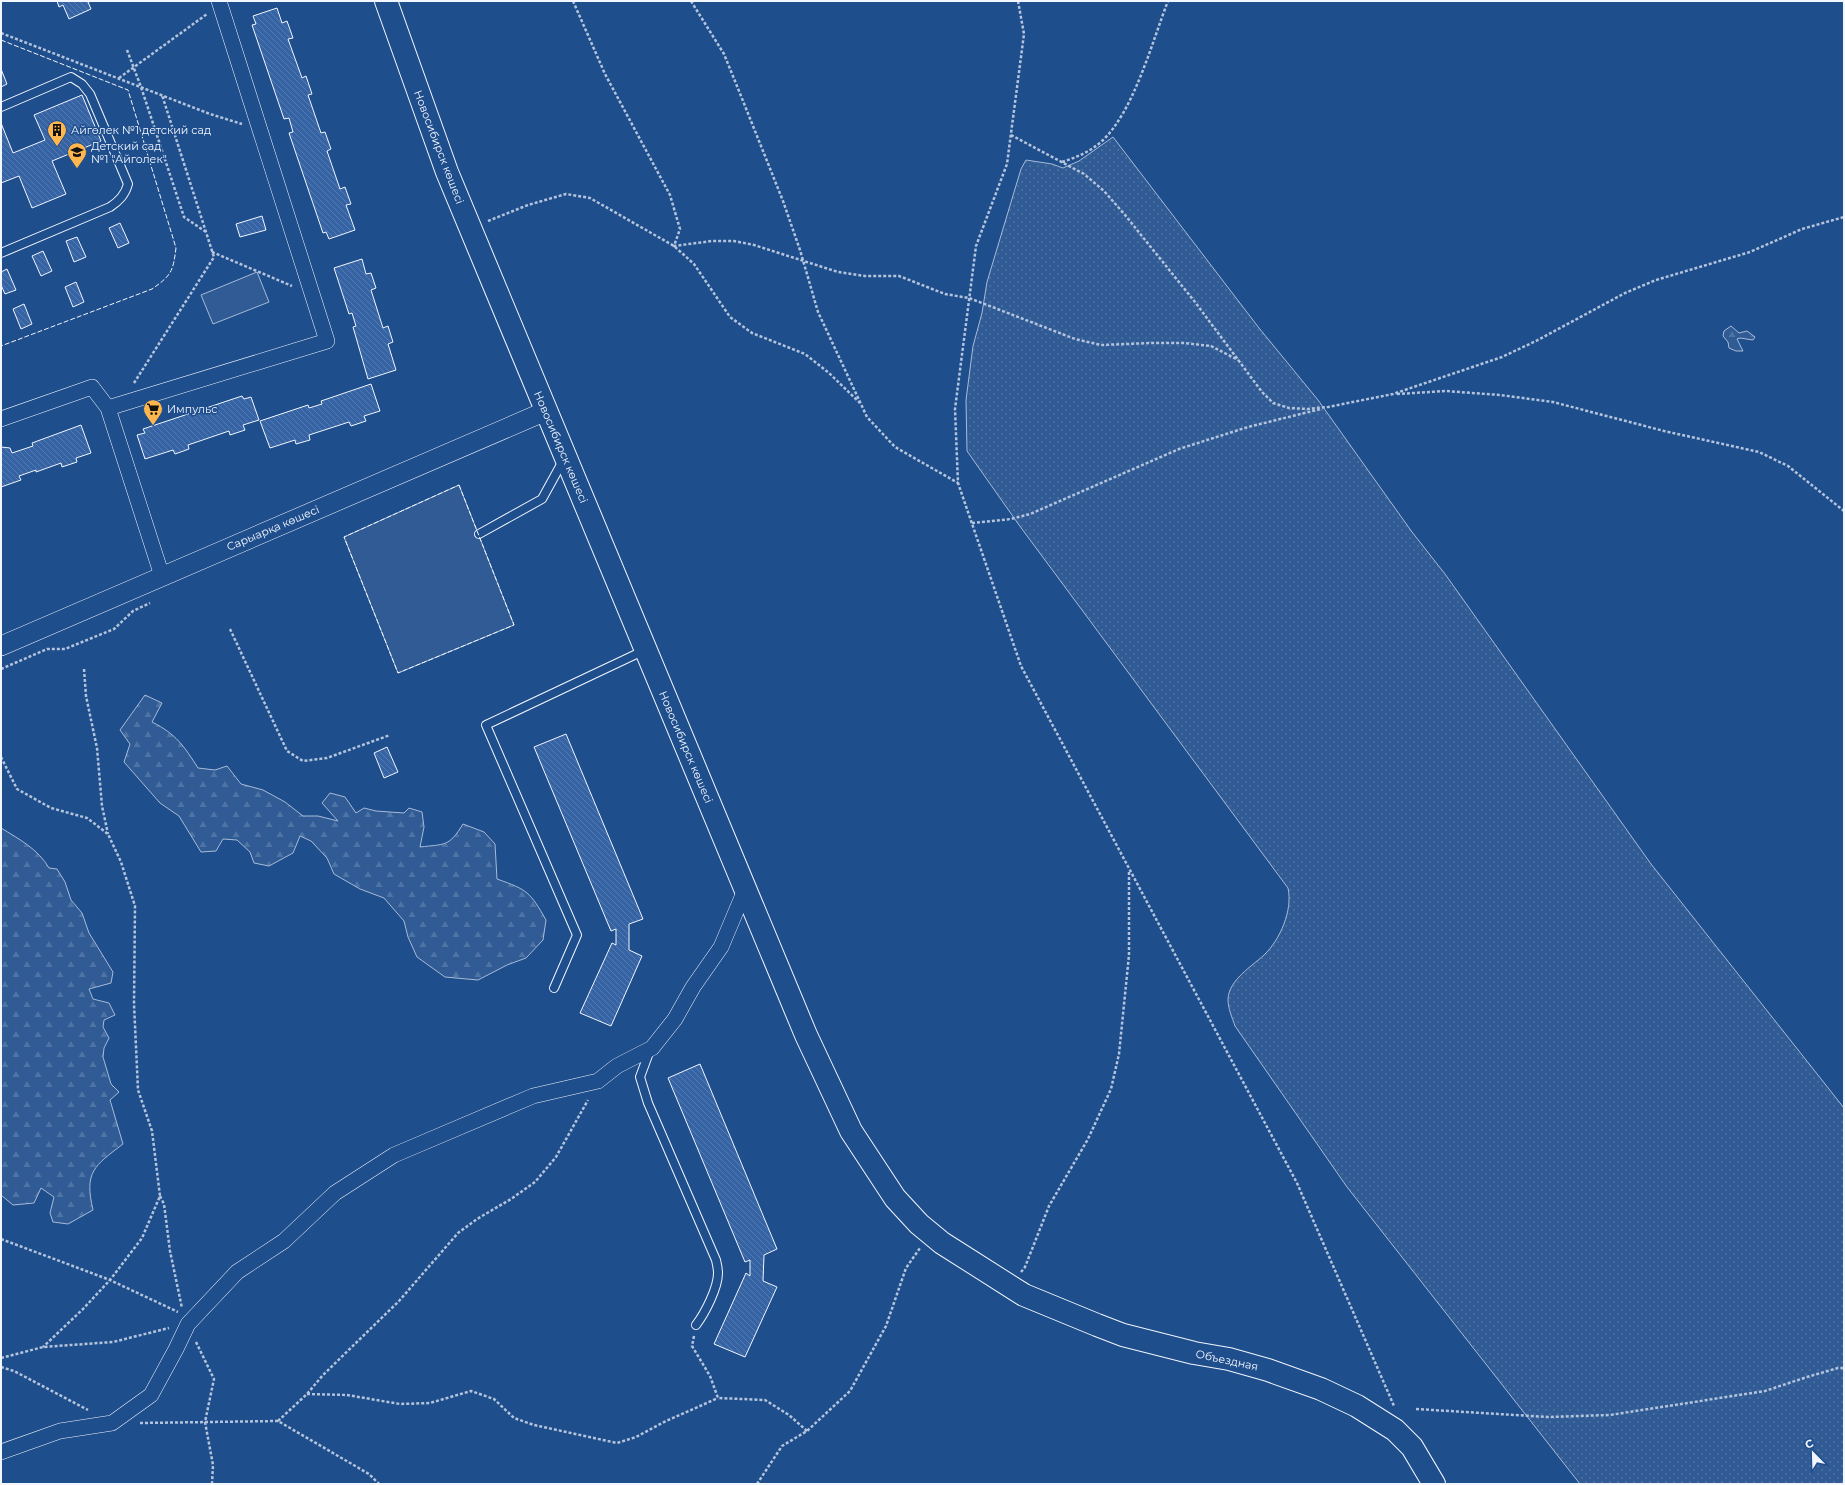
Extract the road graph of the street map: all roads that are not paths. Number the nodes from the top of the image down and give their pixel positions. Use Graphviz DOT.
graph roads {
  1 [pos="386,1"];
  2 [pos="219,3"];
  3 [pos="1,107"];
  4 [pos="1,253"];
  5 [pos="114,406"];
  6 [pos="546,411"];
  7 [pos="1,420"];
  8 [pos="565,457"];
  9 [pos="479,534"];
  10 [pos="162,576"];
  11 [pos="1,646"];
  12 [pos="645,650"];
  13 [pos="746,890"];
  14 [pos="554,988"];
  15 [pos="652,1048"];
  16 [pos="930,1233"];
  17 [pos="696,1325"];
  18 [pos="1,1452"];
  19 [pos="1434,1484"];
  1 -- 6 [label="main road, Новосибирск көшесі"];
  2 -- 5 [label="street"];
  3 -- 4 [label="lane"];
  5 -- 7 [label="street"];
  5 -- 10 [label="street"];
  6 -- 8 [label="main road, Новосибирск көшесі"];
  6 -- 10 [label="street, Сарыарқа көшесі"];
  8 -- 9 [label="lane"];
  8 -- 12 [label="main road, Новосибирск көшесі"];
  10 -- 11 [label="street, Сарыарқа көшесі"];
  12 -- 13 [label="main road, Новосибирск көшесі"];
  12 -- 14 [label="lane"];
  13 -- 15 [label="street"];
  13 -- 16 [label="main road, Новосибирск көшесі"];
  15 -- 17 [label="lane"];
  15 -- 18 [label="street"];
  16 -- 19 [label="main road, Объездная"];
}
